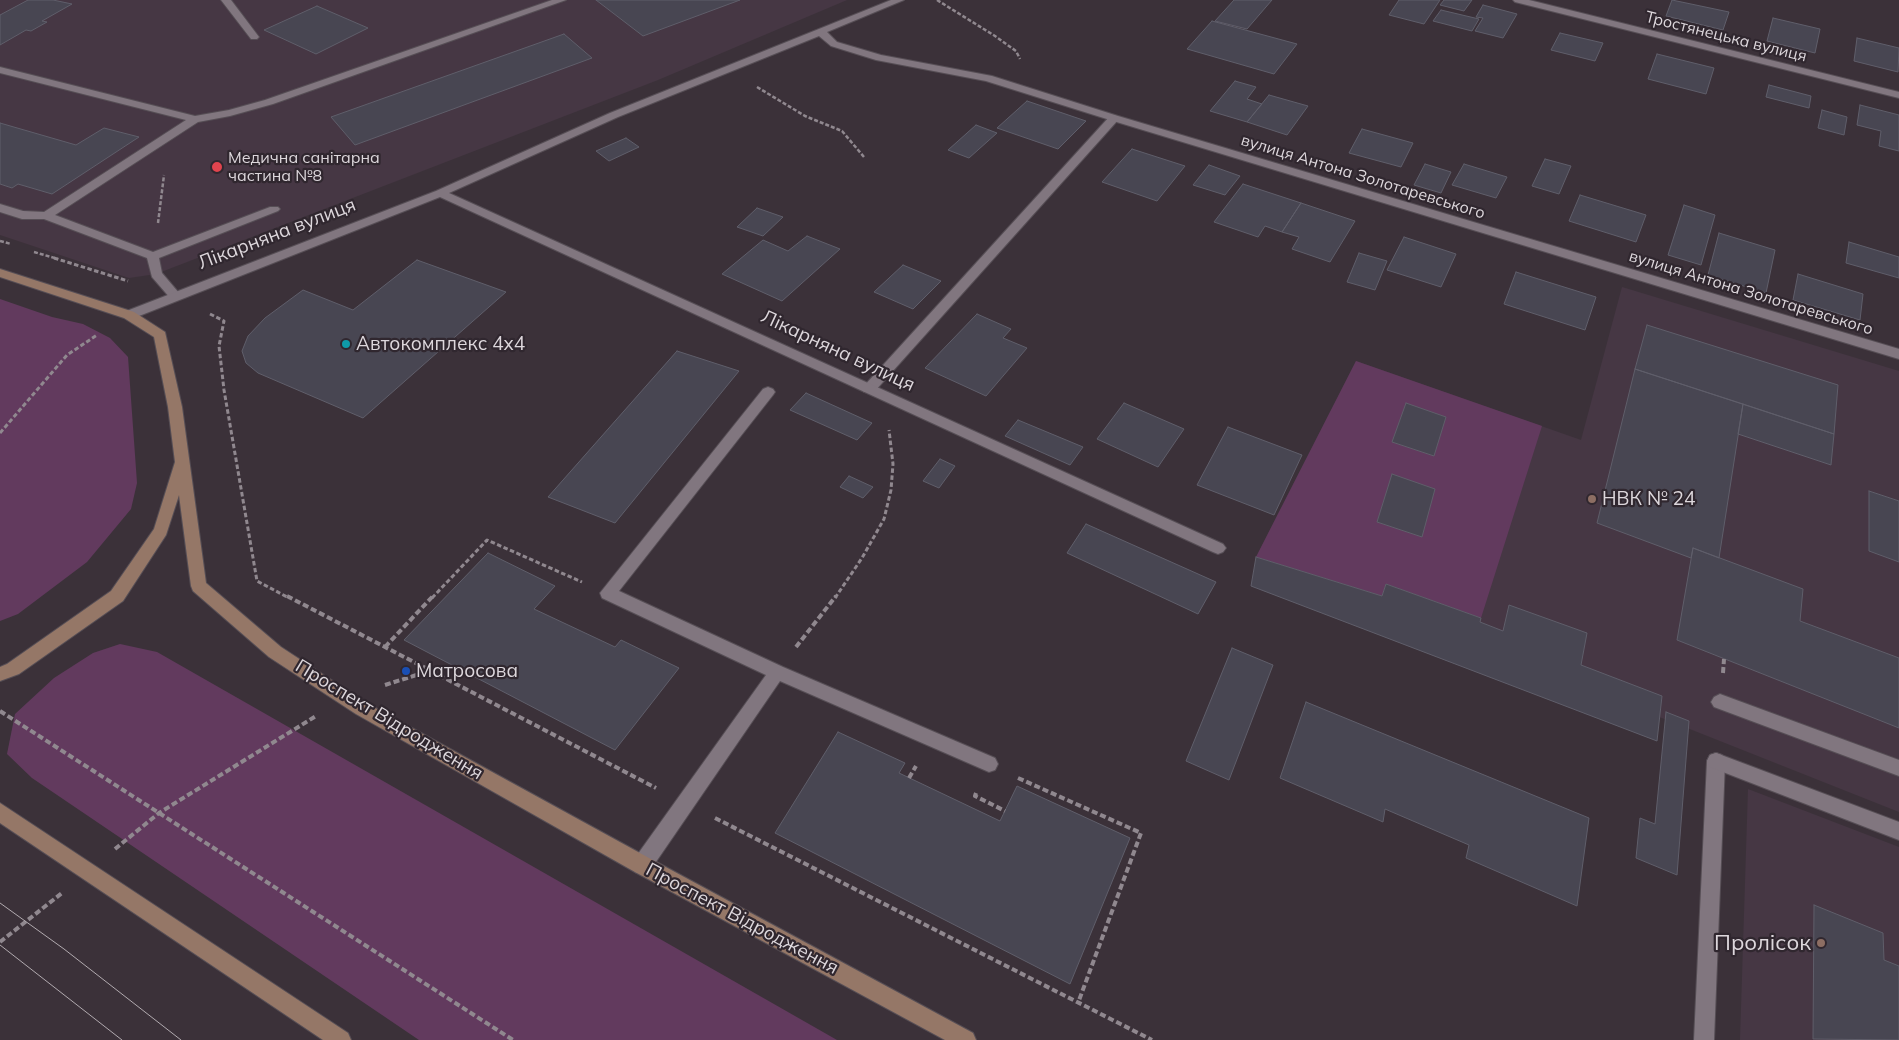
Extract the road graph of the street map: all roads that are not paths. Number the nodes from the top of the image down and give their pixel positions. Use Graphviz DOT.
graph roads {
  1 [pos="226,0"];
  2 [pos="561,0"];
  3 [pos="899,0"];
  4 [pos="1518,0"];
  5 [pos="821,32"];
  6 [pos="254,36"];
  7 [pos="0,70"];
  8 [pos="1899,95"];
  9 [pos="1114,118"];
  10 [pos="195,119"];
  11 [pos="440,193"];
  12 [pos="0,208"];
  13 [pos="274,209"];
  14 [pos="46,216"];
  15 [pos="153,256"];
  16 [pos="0,273"];
  17 [pos="176,296"];
  18 [pos="129,315"];
  19 [pos="1899,354"];
  20 [pos="869,389"];
  21 [pos="768,392"];
  22 [pos="183,460"];
  23 [pos="1218,548"];
  24 [pos="776,672"];
  25 [pos="0,674"];
  26 [pos="1720,702"];
  27 [pos="989,764"];
  28 [pos="1899,768"];
  29 [pos="0,812"];
  30 [pos="1899,830"];
  31 [pos="642,865"];
  32 [pos="341,1040"];
  33 [pos="966,1040"];
  34 [pos="1704,1040"];
  1 -- 6 [label="street"];
  2 -- 10 [label="street"];
  3 -- 5 [label="street, Лікарняна вулиця"];
  4 -- 8 [label="street, Тростянецька вулиця"];
  5 -- 9 [label="street, вулиця Антона Золотаревського"];
  5 -- 11 [label="street, Лікарняна вулиця"];
  7 -- 10 [label="street"];
  9 -- 19 [label="street, вулиця Антона Золотаревського"];
  9 -- 20 [label="street"];
  10 -- 14 [label="street"];
  11 -- 17 [label="street, Лікарняна вулиця"];
  11 -- 20 [label="street, Лікарняна вулиця"];
  12 -- 14 [label="street"];
  13 -- 15 [label="street"];
  14 -- 15 [label="street"];
  15 -- 17 [label="street"];
  16 -- 18 [label="main road, Проспект Відродження"];
  17 -- 18 [label="street, Лікарняна вулиця"];
  18 -- 22 [label="main road, Проспект Відродження"];
  20 -- 23 [label="street, Лікарняна вулиця"];
  21 -- 24 [label="street"];
  22 -- 25 [label="main road"];
  22 -- 31 [label="main road, Проспект Відродження"];
  24 -- 27 [label="street"];
  24 -- 31 [label="street"];
  26 -- 28 [label="street"];
  29 -- 32 [label="main road"];
  30 -- 34 [label="street"];
  31 -- 33 [label="main road, Проспект Відродження"];
}
